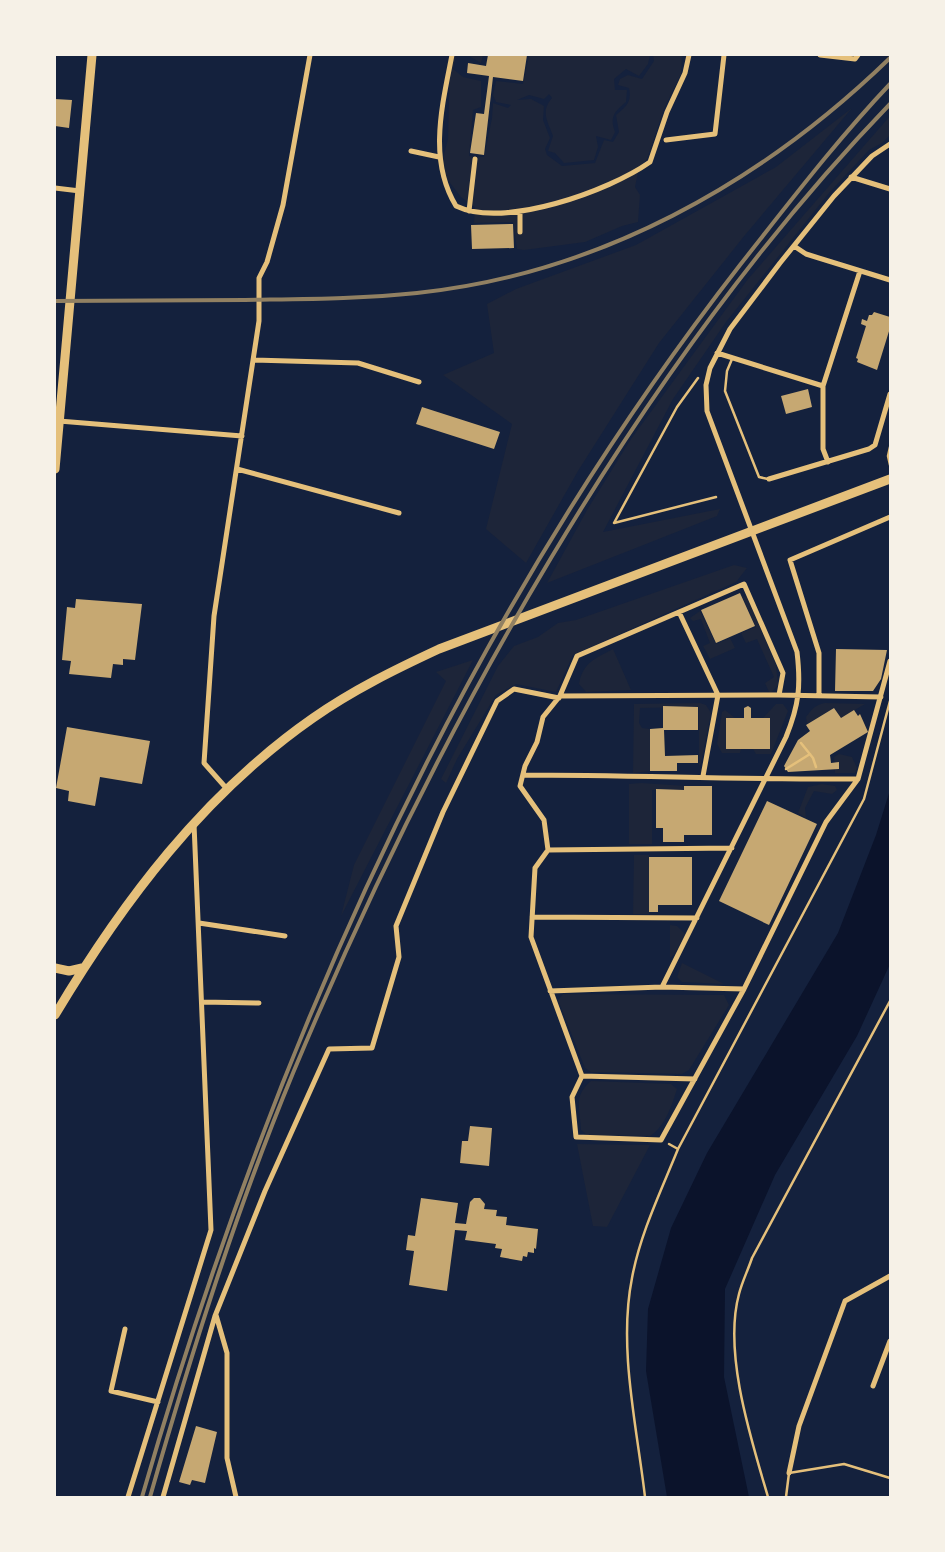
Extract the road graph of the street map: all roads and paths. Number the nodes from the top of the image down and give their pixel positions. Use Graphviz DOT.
graph roads {
  1 [pos="92,55"];
  2 [pos="310,55"];
  3 [pos="452,55"];
  4 [pos="689,55"];
  5 [pos="724,55"];
  6 [pos="820,55"];
  7 [pos="858,55"];
  8 [pos="666,140"];
  9 [pos="890,144"];
  10 [pos="411,151"];
  11 [pos="439,157"];
  12 [pos="475,159"];
  13 [pos="851,177"];
  14 [pos="55,188"];
  15 [pos="890,189"];
  16 [pos="80,192"];
  17 [pos="469,211"];
  18 [pos="520,212"];
  19 [pos="520,232"];
  20 [pos="794,246"];
  21 [pos="860,271"];
  22 [pos="890,280"];
  23 [pos="717,353"];
  24 [pos="732,359"];
  25 [pos="253,360"];
  26 [pos="700,375"];
  27 [pos="419,382"];
  28 [pos="823,386"];
  29 [pos="890,394"];
  30 [pos="888,411"];
  31 [pos="59,421"];
  32 [pos="242,436"];
  33 [pos="890,447"];
  34 [pos="828,462"];
  35 [pos="890,465"];
  36 [pos="55,469"];
  37 [pos="237,469"];
  38 [pos="769,479"];
  39 [pos="890,479"];
  40 [pos="716,497"];
  41 [pos="399,513"];
  42 [pos="890,517"];
  43 [pos="752,530"];
  44 [pos="679,612"];
  45 [pos="890,661"];
  46 [pos="718,695"];
  47 [pos="779,695"];
  48 [pos="800,695"];
  49 [pos="820,695"];
  50 [pos="881,697"];
  51 [pos="559,698"];
  52 [pos="890,701"];
  53 [pos="801,743"];
  54 [pos="810,754"];
  55 [pos="816,766"];
  56 [pos="786,769"];
  57 [pos="523,774"];
  58 [pos="704,776"];
  59 [pos="858,779"];
  60 [pos="766,780"];
  61 [pos="226,789"];
  62 [pos="194,823"];
  63 [pos="732,848"];
  64 [pos="548,850"];
  65 [pos="532,916"];
  66 [pos="697,918"];
  67 [pos="199,923"];
  68 [pos="285,936"];
  69 [pos="55,968"];
  70 [pos="82,968"];
  71 [pos="662,988"];
  72 [pos="744,989"];
  73 [pos="550,991"];
  74 [pos="890,1001"];
  75 [pos="202,1002"];
  76 [pos="259,1003"];
  77 [pos="55,1014"];
  78 [pos="582,1076"];
  79 [pos="695,1079"];
  80 [pos="661,1140"];
  81 [pos="678,1149"];
  82 [pos="890,1276"];
  83 [pos="216,1315"];
  84 [pos="125,1329"];
  85 [pos="890,1341"];
  86 [pos="873,1386"];
  87 [pos="158,1402"];
  88 [pos="789,1473"];
  89 [pos="890,1478"];
  90 [pos="128,1497"];
  91 [pos="163,1497"];
  92 [pos="236,1497"];
  93 [pos="646,1497"];
  94 [pos="768,1497"];
  95 [pos="786,1497"];
  1 -- 16 [label="highway"];
  2 -- 25 [label="street"];
  3 -- 11 [label="street"];
  4 -- 18 [label="street"];
  5 -- 8 [label="street"];
  6 -- 7 [label="street"];
  9 -- 13 [label="street"];
  10 -- 11 [label="street"];
  11 -- 17 [label="street"];
  12 -- 17 [label="street"];
  13 -- 15 [label="street"];
  13 -- 20 [label="street"];
  14 -- 16 [label="street"];
  16 -- 31 [label="highway"];
  17 -- 18 [label="street"];
  18 -- 19 [label="street"];
  20 -- 21 [label="street"];
  20 -- 23 [label="street"];
  21 -- 22 [label="street"];
  21 -- 28 [label="street"];
  23 -- 24 [label="street"];
  23 -- 43 [label="street"];
  24 -- 28 [label="street"];
  24 -- 38 [label="lane"];
  25 -- 27 [label="street"];
  25 -- 32 [label="street"];
  26 -- 40 [label="path"];
  28 -- 34 [label="street"];
  29 -- 30 [label="street"];
  30 -- 34 [label="street"];
  31 -- 32 [label="street"];
  31 -- 36 [label="highway"];
  32 -- 37 [label="street"];
  33 -- 35 [label="lane"];
  34 -- 38 [label="street"];
  37 -- 41 [label="street"];
  37 -- 61 [label="street"];
  39 -- 43 [label="highway"];
  42 -- 49 [label="street"];
  43 -- 48 [label="street"];
  43 -- 61 [label="highway"];
  44 -- 46 [label="street"];
  44 -- 47 [label="street"];
  44 -- 51 [label="street"];
  45 -- 50 [label="street"];
  46 -- 47 [label="street"];
  46 -- 51 [label="street"];
  46 -- 58 [label="street"];
  47 -- 48 [label="street"];
  48 -- 49 [label="street"];
  48 -- 60 [label="street"];
  49 -- 50 [label="street"];
  50 -- 59 [label="street"];
  51 -- 57 [label="street"];
  51 -- 83 [label="street"];
  52 -- 81 [label="path"];
  53 -- 54 [label="path"];
  54 -- 55 [label="path"];
  54 -- 56 [label="path"];
  57 -- 58 [label="street"];
  57 -- 64 [label="street"];
  58 -- 60 [label="street"];
  59 -- 60 [label="street"];
  59 -- 72 [label="street"];
  60 -- 63 [label="street"];
  61 -- 62 [label="highway"];
  62 -- 67 [label="street"];
  62 -- 70 [label="highway"];
  63 -- 64 [label="street"];
  63 -- 66 [label="street"];
  64 -- 65 [label="street"];
  65 -- 66 [label="street"];
  65 -- 73 [label="street"];
  66 -- 71 [label="street"];
  67 -- 68 [label="street"];
  67 -- 75 [label="street"];
  69 -- 70 [label="highway"];
  70 -- 77 [label="highway"];
  71 -- 72 [label="street"];
  71 -- 73 [label="street"];
  72 -- 79 [label="street"];
  73 -- 78 [label="street"];
  74 -- 94 [label="path"];
  75 -- 76 [label="street"];
  75 -- 87 [label="street"];
  78 -- 79 [label="street"];
  78 -- 80 [label="street"];
  79 -- 80 [label="street"];
  80 -- 81 [label="path"];
  81 -- 93 [label="path"];
  82 -- 88 [label="street"];
  83 -- 91 [label="street"];
  83 -- 92 [label="street"];
  84 -- 87 [label="street"];
  85 -- 86 [label="street"];
  87 -- 90 [label="street"];
  88 -- 89 [label="lane"];
  88 -- 95 [label="lane"];
}
